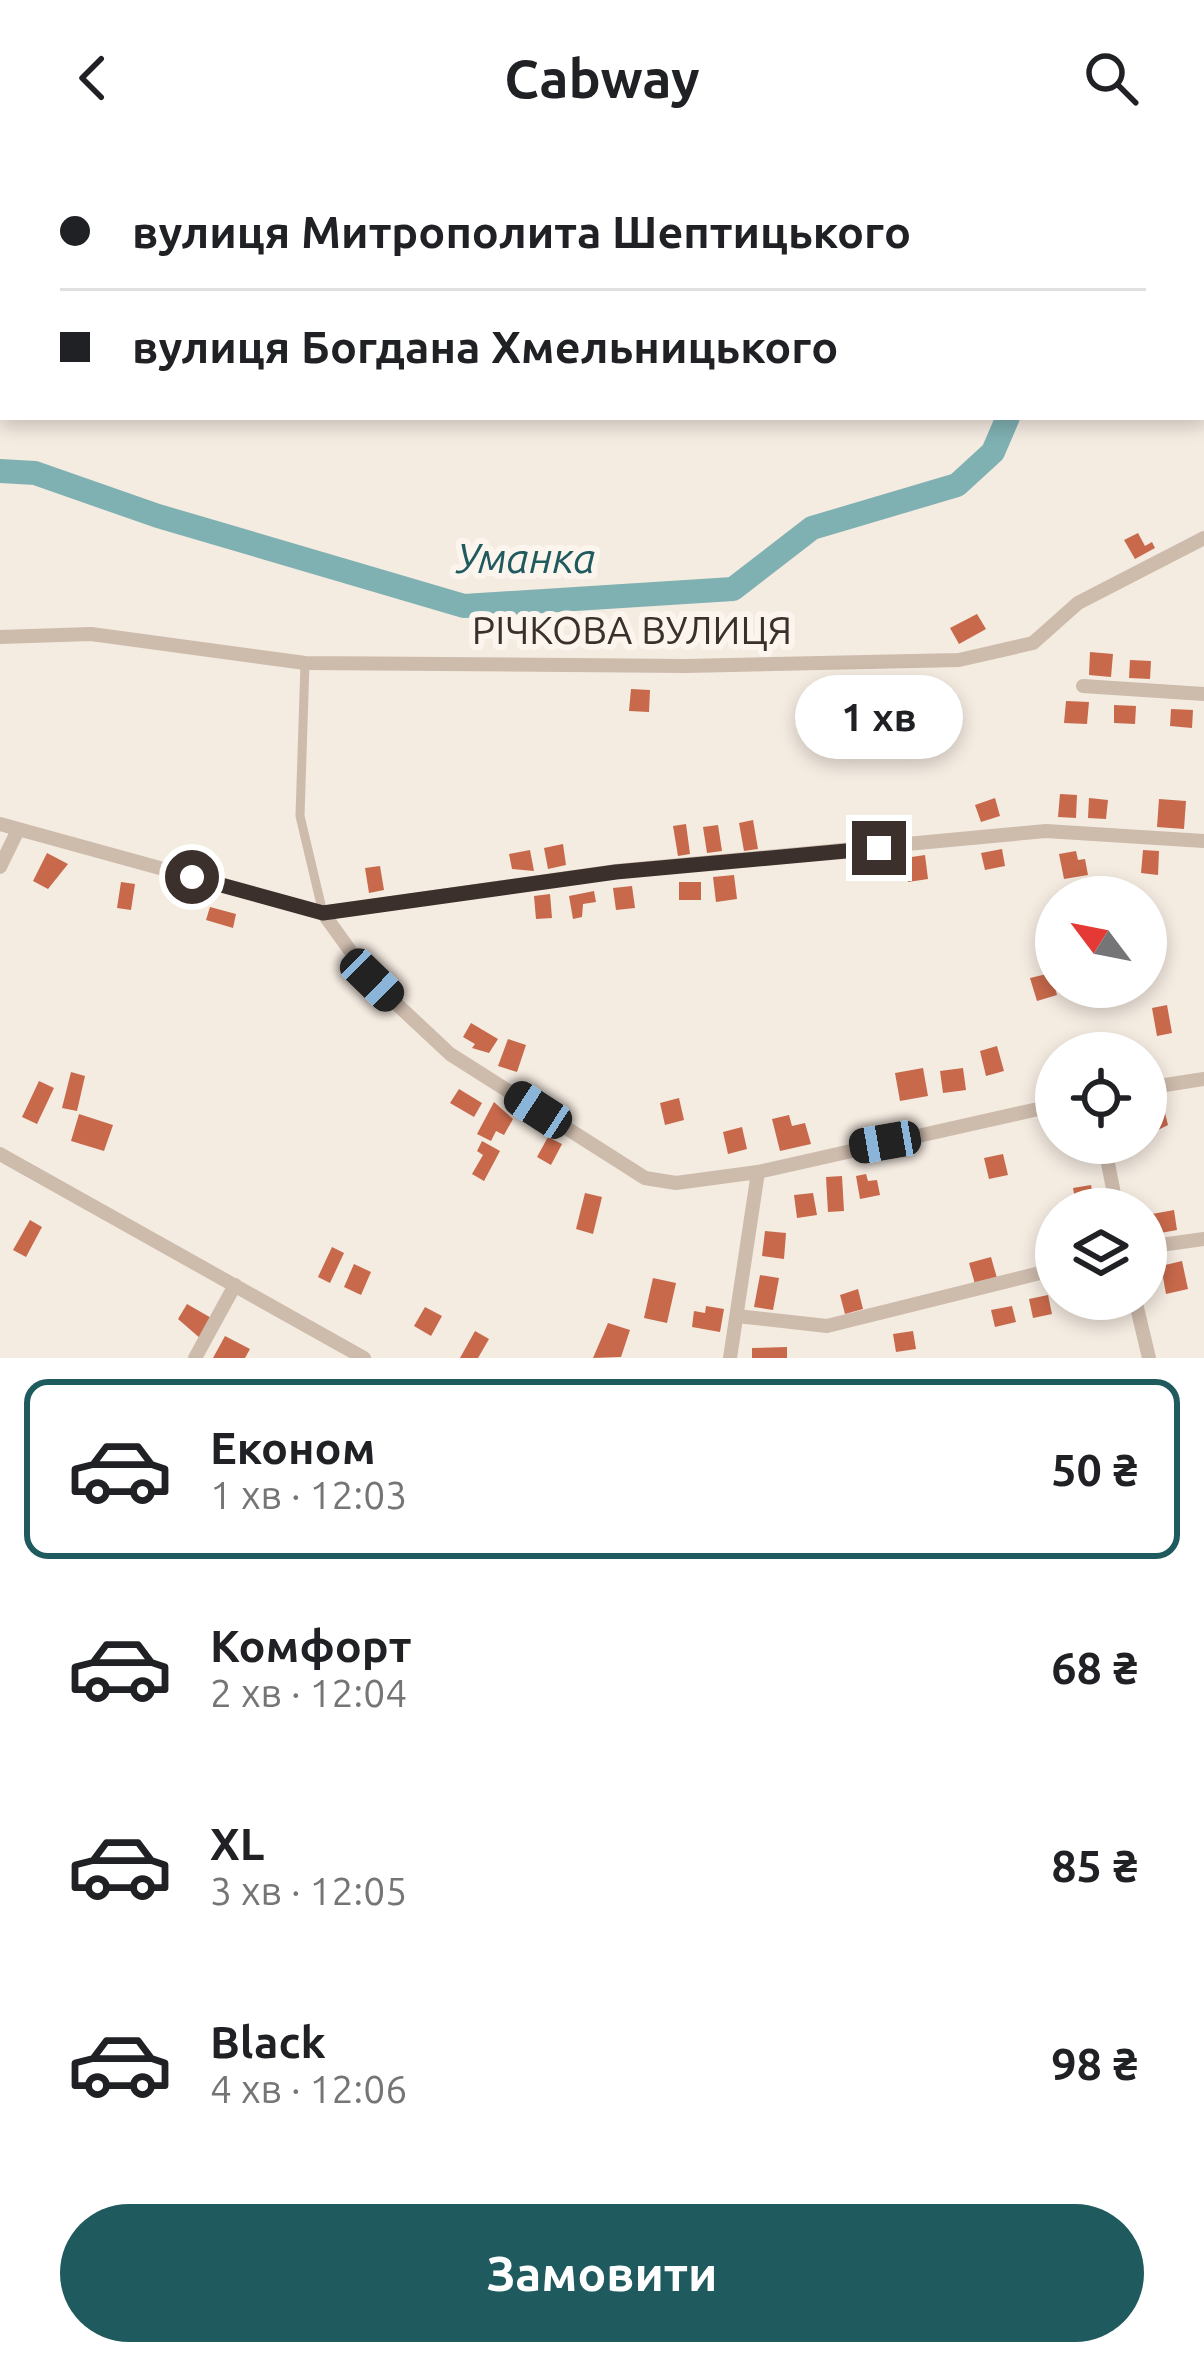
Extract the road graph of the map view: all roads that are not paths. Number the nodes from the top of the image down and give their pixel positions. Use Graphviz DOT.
graph roads {
  1 [pos="1204,538"];
  2 [pos="0,637"];
  3 [pos="305,663"];
  4 [pos="1083,686"];
  5 [pos="1204,694"];
  6 [pos="0,824"];
  7 [pos="18,830"];
  8 [pos="1204,841"];
  9 [pos="0,867"];
  10 [pos="323,913"];
  11 [pos="1204,1079"];
  12 [pos="1167,1085"];
  13 [pos="1035,1110"];
  14 [pos="0,1154"];
  15 [pos="758,1172"];
  16 [pos="1204,1239"];
  17 [pos="1167,1244"];
  18 [pos="1035,1274"];
  19 [pos="235,1285"];
  20 [pos="736,1316"];
  21 [pos="1141,1320"];
  22 [pos="195,1358"];
  23 [pos="364,1358"];
  24 [pos="730,1358"];
  25 [pos="1149,1358"];
  1 -- 3 [label="street, РІЧКОВА ВУЛИЦЯ"];
  2 -- 3 [label="street, РІЧКОВА ВУЛИЦЯ"];
  3 -- 10 [label="street"];
  4 -- 5 [label="street"];
  6 -- 7 [label="street"];
  7 -- 9 [label="street"];
  7 -- 10 [label="street"];
  8 -- 10 [label="street"];
  10 -- 15 [label="street"];
  11 -- 12 [label="street"];
  13 -- 15 [label="street"];
  14 -- 19 [label="street"];
  15 -- 20 [label="street"];
  16 -- 17 [label="street"];
  18 -- 20 [label="street"];
  19 -- 22 [label="street"];
  19 -- 23 [label="street"];
  20 -- 24 [label="street"];
  21 -- 25 [label="street"];
}
